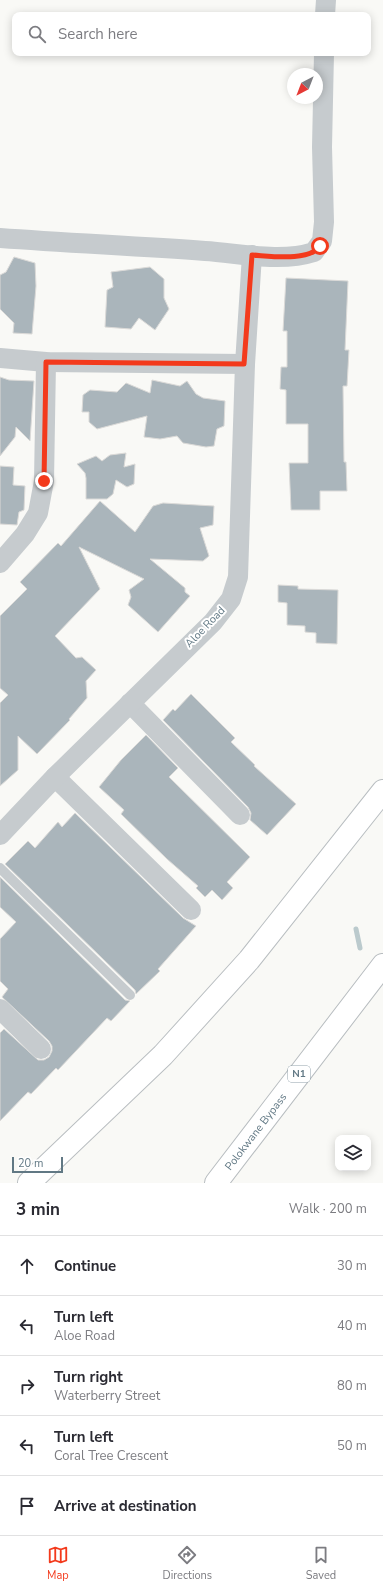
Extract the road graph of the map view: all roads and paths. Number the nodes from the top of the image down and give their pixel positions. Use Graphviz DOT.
graph roads {
  1 [pos="326,0"];
  2 [pos="325,12"];
  3 [pos="324,56"];
  4 [pos="0,238"];
  5 [pos="252,255"];
  6 [pos="0,358"];
  7 [pos="46,362"];
  8 [pos="244,364"];
  9 [pos="0,563"];
  10 [pos="130,703"];
  11 [pos="55,777"];
  12 [pos="383,791"];
  13 [pos="240,815"];
  14 [pos="0,835"];
  15 [pos="0,868"];
  16 [pos="191,910"];
  17 [pos="383,965"];
  18 [pos="130,995"];
  19 [pos="0,1009"];
  20 [pos="41,1049"];
  21 [pos="29,1183"];
  22 [pos="216,1183"];
  1 -- 2 [label="street"];
  3 -- 5 [label="street"];
  4 -- 5 [label="street"];
  5 -- 8 [label="street, Aloe Road"];
  6 -- 7 [label="street"];
  7 -- 8 [label="street"];
  7 -- 9 [label="street"];
  8 -- 10 [label="street, Aloe Road"];
  10 -- 11 [label="street, Aloe Road"];
  10 -- 13 [label="street"];
  11 -- 14 [label="street, Aloe Road"];
  11 -- 16 [label="street"];
  12 -- 21 [label="main road"];
  15 -- 18 [label="lane"];
  17 -- 22 [label="main road, Polokwane Bypass / N1"];
  19 -- 20 [label="street"];
}
